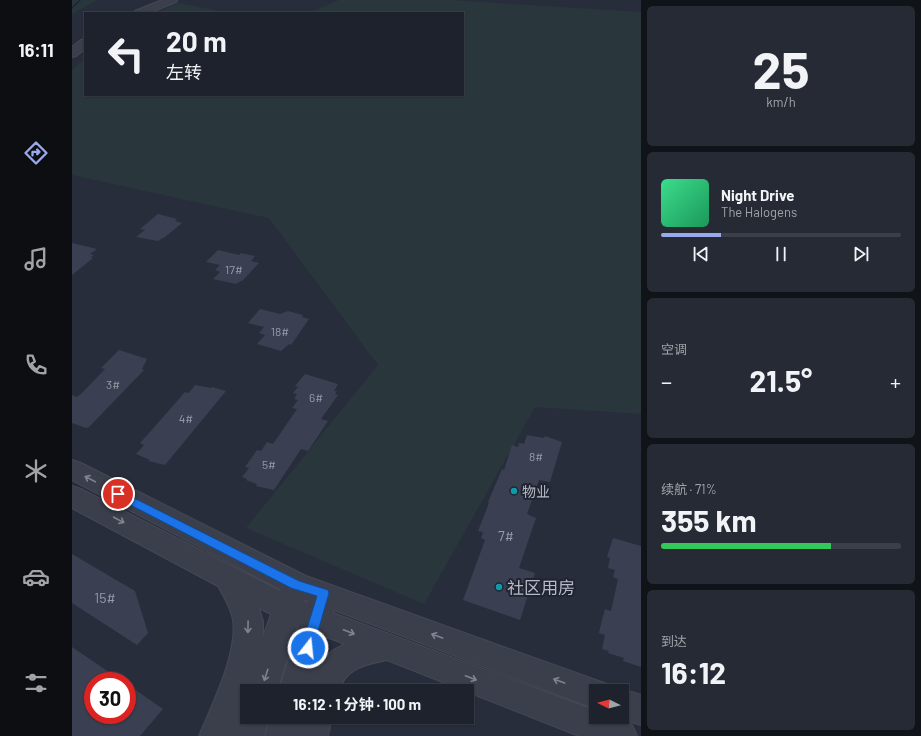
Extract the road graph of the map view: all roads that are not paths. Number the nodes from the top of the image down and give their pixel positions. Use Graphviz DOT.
graph roads {
  1 [pos="172,0"];
  2 [pos="142,12"];
  3 [pos="84,44"];
  4 [pos="72,53"];
  5 [pos="72,469"];
  6 [pos="72,496"];
  7 [pos="229,579"];
  8 [pos="292,596"];
  9 [pos="320,606"];
  10 [pos="387,647"];
  11 [pos="263,684"];
  12 [pos="297,684"];
  13 [pos="325,684"];
  14 [pos="589,692"];
  15 [pos="629,706"];
  16 [pos="641,710"];
  17 [pos="251,724"];
  18 [pos="286,724"];
  19 [pos="314,724"];
  20 [pos="216,736"];
  21 [pos="247,736"];
  22 [pos="282,736"];
  23 [pos="311,736"];
  24 [pos="620,736"];
  1 -- 2 [label="street"];
  3 -- 4 [label="street"];
  8 -- 5 [label="street, one-way"];
  6 -- 7 [label="street, one-way"];
  7 -- 8 [label="street"];
  7 -- 20 [label="street, one-way"];
  8 -- 9 [label="street"];
  8 -- 11 [label="street, one-way"];
  9 -- 10 [label="street, one-way"];
  9 -- 12 [label="street"];
  14 -- 9 [label="street, one-way"];
  10 -- 13 [label="street"];
  10 -- 24 [label="street, one-way"];
  15 -- 16 [label="street"];
  17 -- 21 [label="street"];
  18 -- 22 [label="street"];
  19 -- 23 [label="street"];
}
